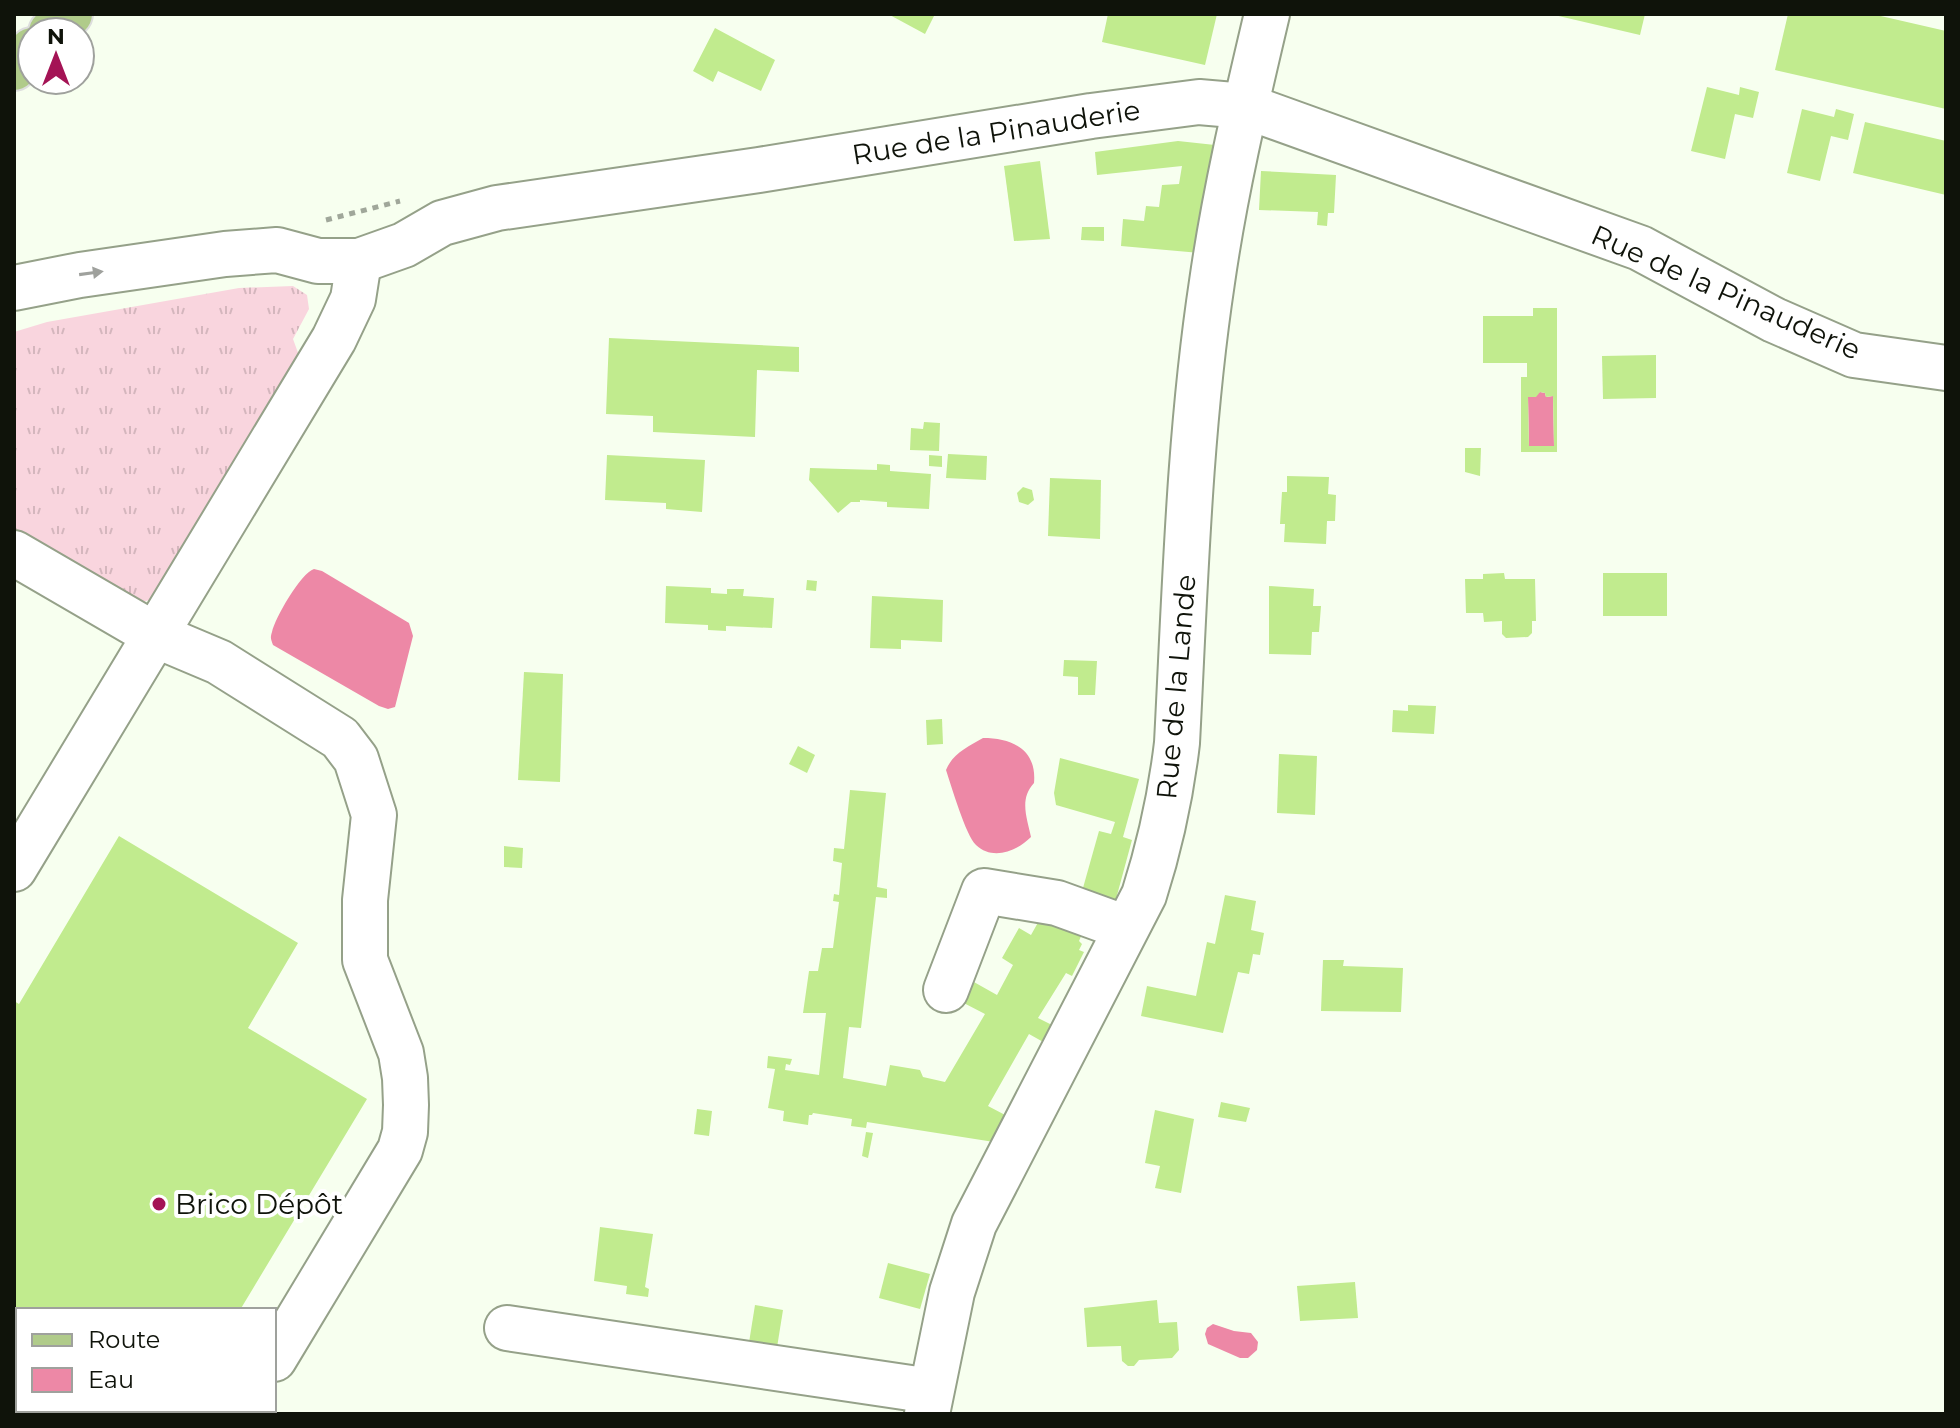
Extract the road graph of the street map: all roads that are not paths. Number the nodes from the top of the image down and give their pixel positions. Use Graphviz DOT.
graph roads {
  1 [pos="1267,14"];
  2 [pos="1245,106"];
  3 [pos="359,261"];
  4 [pos="14,288"];
  5 [pos="1946,368"];
  6 [pos="14,553"];
  7 [pos="155,635"];
  8 [pos="14,869"];
  9 [pos="1126,928"];
  10 [pos="946,990"];
  11 [pos="507,1328"];
  12 [pos="276,1356"];
  13 [pos="929,1403"];
  1 -- 2 [label="street, Rue de la Lande"];
  2 -- 3 [label="street, Rue de la Pinauderie"];
  2 -- 5 [label="street, Rue de la Pinauderie"];
  2 -- 9 [label="street, Rue de la Lande"];
  4 -- 3 [label="street, Rue de la Pinauderie, one-way"];
  3 -- 7 [label="street"];
  6 -- 7 [label="street"];
  7 -- 8 [label="street"];
  7 -- 12 [label="street"];
  9 -- 10 [label="street"];
  9 -- 13 [label="street, Rue de la Lande"];
  11 -- 13 [label="street"];
}
